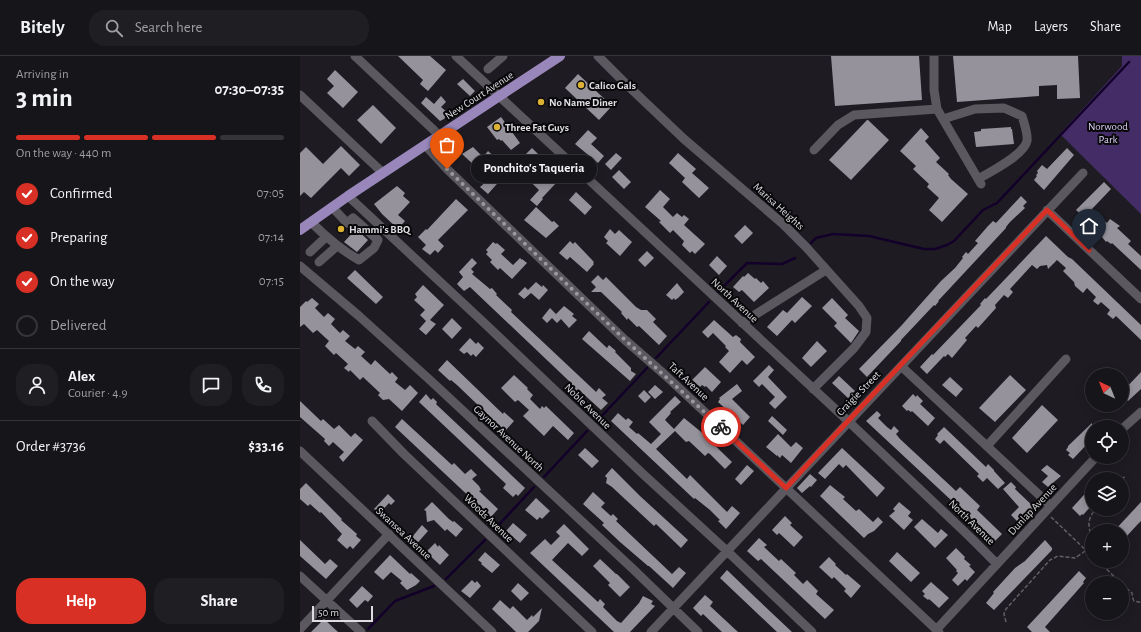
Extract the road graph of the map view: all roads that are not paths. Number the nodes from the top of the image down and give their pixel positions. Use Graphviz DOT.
graph roads {
  1 [pos="355,56"];
  2 [pos="456,56"];
  3 [pos="503,56"];
  4 [pos="598,56"];
  5 [pos="934,56"];
  6 [pos="554,58"];
  7 [pos="488,69"];
  8 [pos="300,95"];
  9 [pos="500,96"];
  10 [pos="937,109"];
  11 [pos="943,119"];
  12 [pos="440,135"];
  13 [pos="425,145"];
  14 [pos="814,150"];
  15 [pos="383,173"];
  16 [pos="1083,173"];
  17 [pos="348,196"];
  18 [pos="332,207"];
  19 [pos="1047,210"];
  20 [pos="300,222"];
  21 [pos="311,222"];
  22 [pos="300,230"];
  23 [pos="387,232"];
  24 [pos="326,237"];
  25 [pos="378,240"];
  26 [pos="337,246"];
  27 [pos="310,252"];
  28 [pos="319,262"];
  29 [pos="300,266"];
  30 [pos="826,270"];
  31 [pos="1141,299"];
  32 [pos="742,323"];
  33 [pos="1066,359"];
  34 [pos="901,366"];
  35 [pos="813,389"];
  36 [pos="1141,412"];
  37 [pos="847,420"];
  38 [pos="372,421"];
  39 [pos="1129,423"];
  40 [pos="987,446"];
  41 [pos="300,451"];
  42 [pos="1090,464"];
  43 [pos="786,488"];
  44 [pos="1048,509"];
  45 [pos="389,534"];
  46 [pos="727,551"];
  47 [pos="997,564"];
  48 [pos="300,576"];
  49 [pos="326,601"];
  50 [pos="673,609"];
  51 [pos="300,629"];
  52 [pos="937,631"];
  53 [pos="361,632"];
  54 [pos="492,632"];
  55 [pos="592,632"];
  56 [pos="651,632"];
  57 [pos="698,632"];
  58 [pos="812,632"];
  1 -- 12 [label="street"];
  2 -- 9 [label="street, North Avenue"];
  3 -- 7 [label="street"];
  4 -- 30 [label="street, Marisa Heights"];
  5 -- 10 [label="street"];
  6 -- 9 [label="main road, New Court Avenue"];
  8 -- 15 [label="street"];
  9 -- 12 [label="main road, New Court Avenue"];
  9 -- 32 [label="street, North Avenue"];
  10 -- 11 [label="street"];
  10 -- 14 [label="street"];
  11 -- 11 [label="street"];
  12 -- 13 [label="main road, New Court Avenue"];
  13 -- 15 [label="main road, New Court Avenue"];
  13 -- 43 [label="street, Taft Avenue"];
  15 -- 17 [label="main road, New Court Avenue"];
  16 -- 19 [label="street, Craigie Street"];
  17 -- 18 [label="main road, New Court Avenue"];
  17 -- 23 [label="street, Noble Avenue"];
  18 -- 20 [label="main road, New Court Avenue"];
  18 -- 21 [label="main road, New Court Avenue"];
  18 -- 25 [label="street"];
  19 -- 31 [label="street"];
  19 -- 34 [label="street, Craigie Street"];
  21 -- 22 [label="main road, New Court Avenue"];
  21 -- 24 [label="street"];
  23 -- 25 [label="street"];
  23 -- 46 [label="street, Noble Avenue"];
  24 -- 26 [label="street"];
  24 -- 27 [label="street"];
  25 -- 26 [label="street"];
  26 -- 28 [label="street"];
  29 -- 50 [label="street, Gaynor Avenue North"];
  30 -- 32 [label="street"];
  30 -- 35 [label="street, Marisa Heights"];
  32 -- 35 [label="street, North Avenue"];
  33 -- 40 [label="street"];
  34 -- 37 [label="street, Craigie Street"];
  34 -- 40 [label="street"];
  35 -- 37 [label="street, North Avenue"];
  36 -- 39 [label="street"];
  37 -- 43 [label="street, Craigie Street"];
  37 -- 47 [label="street, North Avenue"];
  38 -- 55 [label="street, Woods Avenue"];
  40 -- 44 [label="street"];
  41 -- 45 [label="street, Swansea Avenue"];
  42 -- 44 [label="street, Dunlap Avenue"];
  43 -- 46 [label="street, Craigie Street"];
  43 -- 52 [label="street, Taft Avenue"];
  44 -- 47 [label="street, Dunlap Avenue"];
  45 -- 49 [label="street"];
  45 -- 54 [label="street, Swansea Avenue"];
  46 -- 50 [label="street, Craigie Street"];
  46 -- 58 [label="street, Noble Avenue"];
  47 -- 52 [label="street, Dunlap Avenue"];
  48 -- 49 [label="street"];
  49 -- 51 [label="street"];
  49 -- 53 [label="street"];
  50 -- 56 [label="street, Craigie Street"];
  50 -- 57 [label="street, Gaynor Avenue North"];
}
